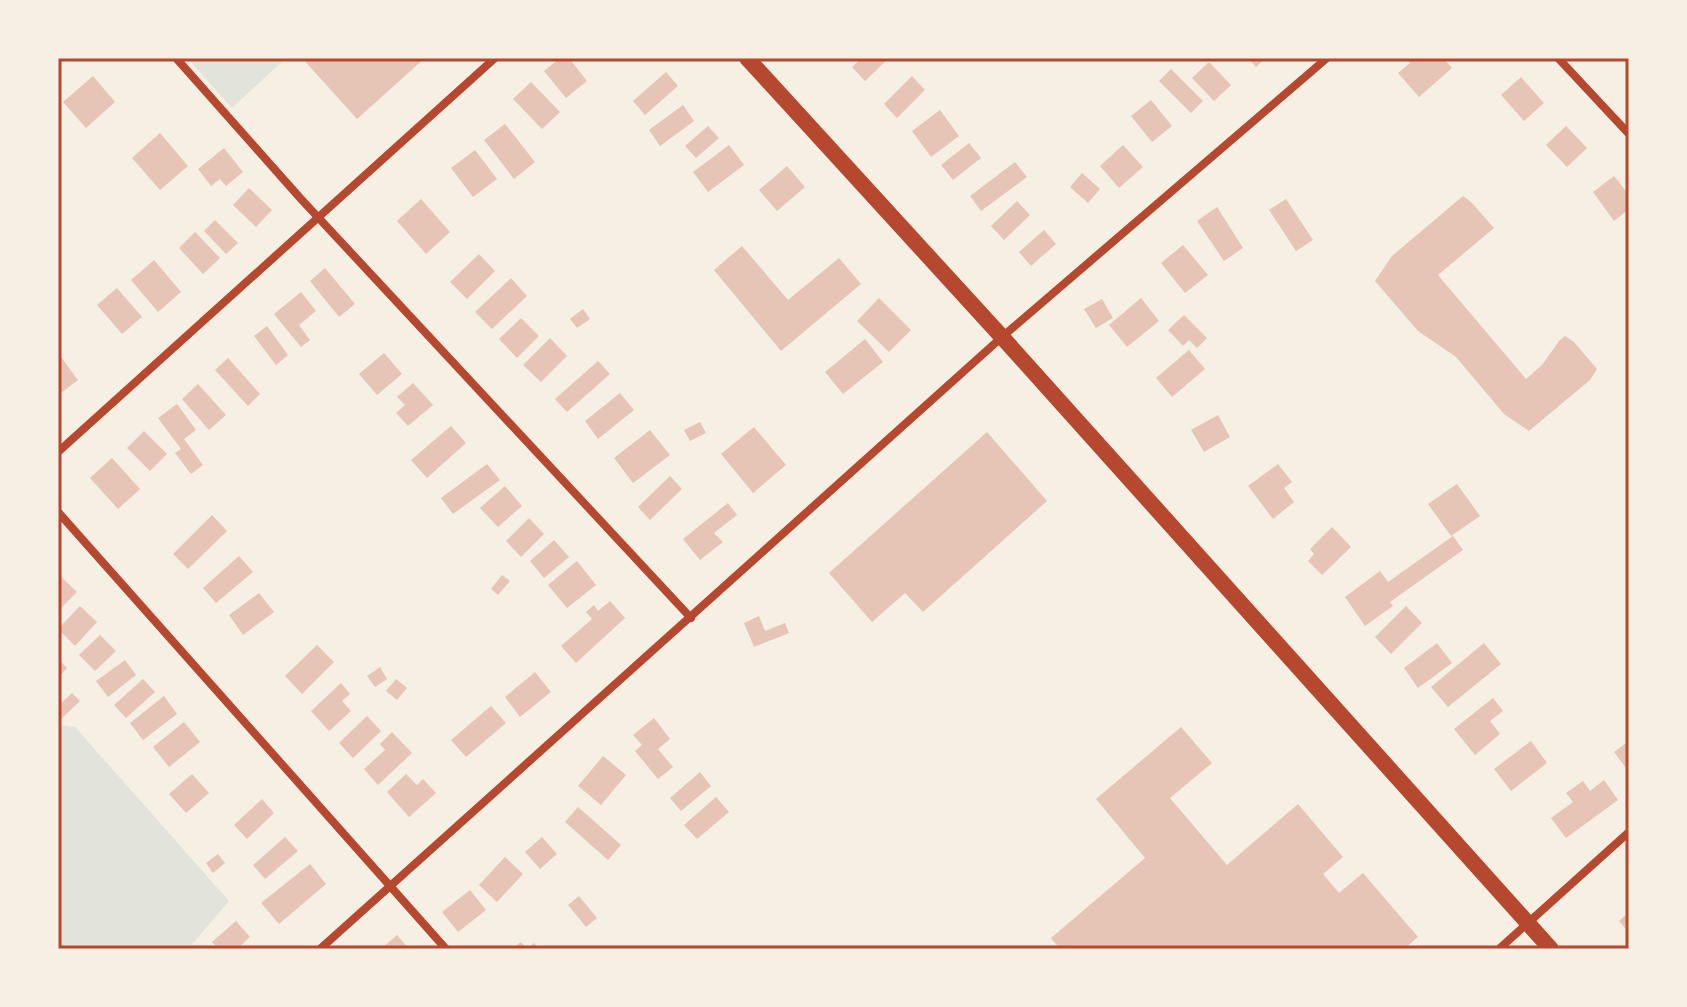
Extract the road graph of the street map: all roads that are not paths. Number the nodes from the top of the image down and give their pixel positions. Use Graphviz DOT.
graph roads {
  1 [pos="176,58"];
  2 [pos="495,58"];
  3 [pos="747,58"];
  4 [pos="1558,58"];
  5 [pos="1324,59"];
  6 [pos="1629,134"];
  7 [pos="319,217"];
  8 [pos="1002,337"];
  9 [pos="58,452"];
  10 [pos="58,512"];
  11 [pos="691,618"];
  12 [pos="1629,832"];
  13 [pos="389,886"];
  14 [pos="1528,924"];
  15 [pos="320,949"];
  16 [pos="446,949"];
  17 [pos="1499,949"];
  18 [pos="1551,949"];
  1 -- 7 [label="street"];
  2 -- 7 [label="street"];
  3 -- 8 [label="main road"];
  4 -- 6 [label="street"];
  5 -- 8 [label="street"];
  7 -- 9 [label="street"];
  7 -- 11 [label="street"];
  8 -- 11 [label="street"];
  8 -- 14 [label="main road"];
  10 -- 13 [label="street"];
  11 -- 13 [label="street"];
  12 -- 14 [label="street"];
  13 -- 15 [label="street"];
  13 -- 16 [label="street"];
  14 -- 17 [label="street"];
  14 -- 18 [label="main road"];
}
